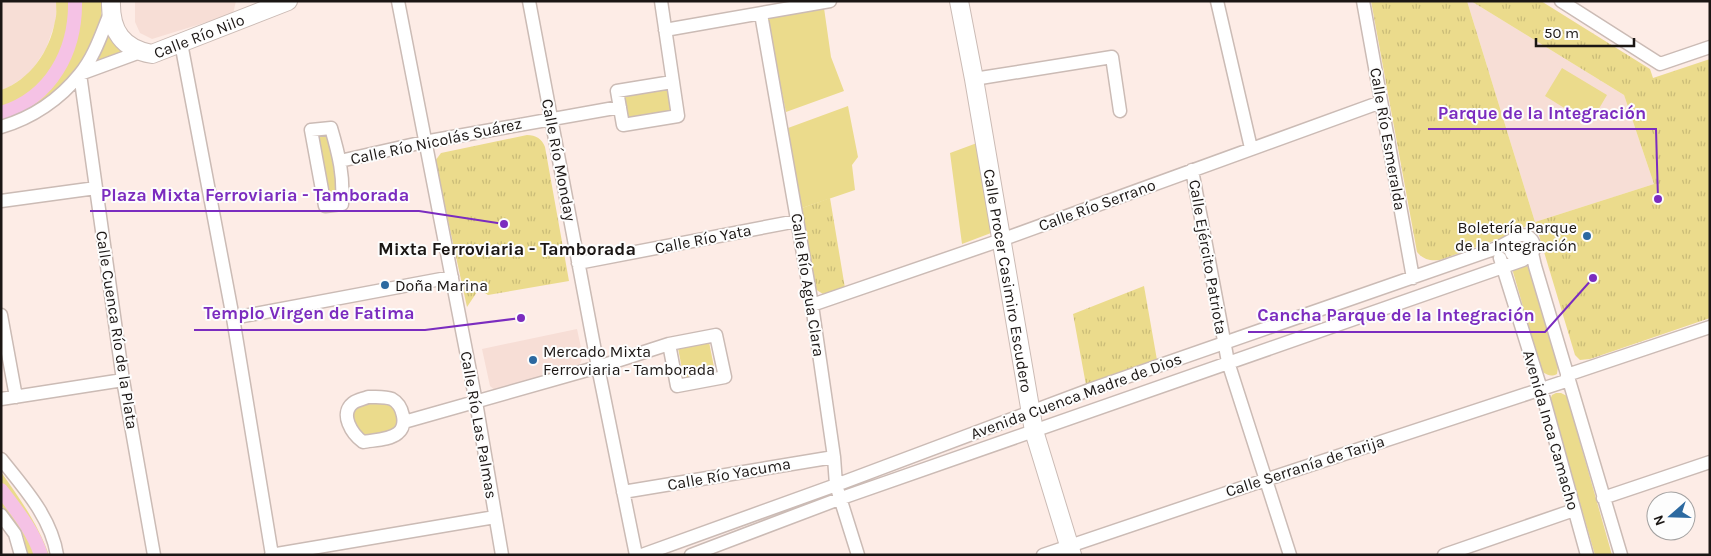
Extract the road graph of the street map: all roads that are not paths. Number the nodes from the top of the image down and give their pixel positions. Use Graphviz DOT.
graph roads {
  1 [pos="288,1"];
  2 [pos="398,1"];
  3 [pos="529,1"];
  4 [pos="662,1"];
  5 [pos="830,1"];
  6 [pos="959,1"];
  7 [pos="1217,1"];
  8 [pos="1363,1"];
  9 [pos="1560,1"];
  10 [pos="111,6"];
  11 [pos="761,14"];
  12 [pos="665,30"];
  13 [pos="181,43"];
  14 [pos="1710,47"];
  15 [pos="140,52"];
  16 [pos="80,74"];
  17 [pos="974,79"];
  18 [pos="672,82"];
  19 [pos="1381,102"];
  20 [pos="620,107"];
  21 [pos="1120,111"];
  22 [pos="551,118"];
  23 [pos="1,128"];
  24 [pos="424,142"];
  25 [pos="1252,148"];
  26 [pos="340,161"];
  27 [pos="1192,170"];
  28 [pos="96,188"];
  29 [pos="1,201"];
  30 [pos="798,221"];
  31 [pos="1001,240"];
  32 [pos="1512,240"];
  33 [pos="1497,248"];
  34 [pos="1528,257"];
  35 [pos="578,263"];
  36 [pos="1503,266"];
  37 [pos="452,277"];
  38 [pos="1413,278"];
  39 [pos="812,305"];
  40 [pos="1,314"];
  41 [pos="233,318"];
  42 [pos="1710,327"];
  43 [pos="669,344"];
  44 [pos="1224,344"];
  45 [pos="1228,362"];
  46 [pos="598,367"];
  47 [pos="1568,377"];
  48 [pos="123,380"];
  49 [pos="1540,389"];
  50 [pos="16,396"];
  51 [pos="1,399"];
  52 [pos="476,402"];
  53 [pos="1032,411"];
  54 [pos="404,422"];
  55 [pos="1034,431"];
  56 [pos="834,457"];
  57 [pos="1,459"];
  58 [pos="1710,462"];
  59 [pos="1265,480"];
  60 [pos="836,485"];
  61 [pos="624,492"];
  62 [pos="1603,498"];
  63 [pos="839,499"];
  64 [pos="1574,510"];
  65 [pos="1,515"];
  66 [pos="495,517"];
  67 [pos="1071,550"];
  68 [pos="21,555"];
  69 [pos="57,555"];
  70 [pos="154,555"];
  71 [pos="271,555"];
  72 [pos="502,555"];
  73 [pos="636,555"];
  74 [pos="642,555"];
  75 [pos="691,555"];
  76 [pos="858,555"];
  77 [pos="1042,555"];
  78 [pos="1290,555"];
  79 [pos="1444,555"];
  80 [pos="1587,555"];
  81 [pos="1621,555"];
  1 -- 13 [label="main road, Calle Río Nilo"];
  2 -- 24 [label="street, Calle Río Las Palmas"];
  3 -- 22 [label="street, Calle Río Monday"];
  4 -- 12 [label="street"];
  5 -- 11 [label="street"];
  6 -- 17 [label="main road, Calle Procer Casimiro Escudero"];
  7 -- 25 [label="street"];
  8 -- 19 [label="street, Calle Río Esmeralda"];
  9 -- 14 [label="street"];
  10 -- 15 [label="main road, Calle Río Nilo"];
  10 -- 16 [label="street"];
  11 -- 12 [label="street"];
  11 -- 30 [label="street, Calle Río Agua Clara"];
  12 -- 18 [label="street"];
  13 -- 15 [label="main road, Calle Río Nilo"];
  13 -- 41 [label="street"];
  15 -- 16 [label="street"];
  16 -- 23 [label="street"];
  16 -- 28 [label="street, Calle Cuenca Río de la Plata"];
  17 -- 21 [label="street"];
  17 -- 31 [label="main road, Calle Procer Casimiro Escudero"];
  18 -- 20 [label="street"];
  18 -- 20 [label="street"];
  19 -- 25 [label="street, Calle Río Serrano"];
  19 -- 38 [label="street, Calle Río Esmeralda"];
  20 -- 22 [label="street, Calle Río Nicolás Suárez"];
  22 -- 24 [label="street, Calle Río Nicolás Suárez"];
  22 -- 35 [label="street, Calle Río Monday"];
  24 -- 26 [label="street, Calle Río Nicolás Suárez"];
  24 -- 37 [label="street, Calle Río Las Palmas"];
  25 -- 27 [label="street, Calle Río Serrano"];
  26 -- 26 [label="street, Calle Río Nicolás Suárez"];
  27 -- 31 [label="street, Calle Río Serrano"];
  27 -- 44 [label="street, Calle Ejército Patriota"];
  28 -- 29 [label="street"];
  28 -- 48 [label="street, Calle Cuenca Río de la Plata"];
  30 -- 35 [label="street, Calle Río Yata"];
  30 -- 39 [label="street, Calle Río Agua Clara"];
  31 -- 39 [label="street, Calle Río Serrano"];
  31 -- 53 [label="main road, Calle Procer Casimiro Escudero"];
  32 -- 33 [label="street, Avenida Cuenca Madre de Dios"];
  32 -- 34 [label="street"];
  32 -- 34 [label="street"];
  33 -- 36 [label="street, Avenida Inca Camacho"];
  33 -- 38 [label="street, Avenida Cuenca Madre de Dios"];
  34 -- 36 [label="street, Avenida Cuenca Madre de Dios"];
  34 -- 47 [label="street, Avenida Inca Camacho"];
  35 -- 46 [label="street, Calle Río Monday"];
  36 -- 45 [label="street, Avenida Cuenca Madre de Dios"];
  36 -- 49 [label="street, Avenida Inca Camacho"];
  37 -- 41 [label="street"];
  37 -- 52 [label="street, Calle Río Las Palmas"];
  38 -- 44 [label="street, Avenida Cuenca Madre de Dios"];
  39 -- 56 [label="street, Calle Río Agua Clara"];
  40 -- 50 [label="street"];
  41 -- 71 [label="street"];
  42 -- 47 [label="street, Calle Serranía de Tarija"];
  43 -- 43 [label="street"];
  43 -- 46 [label="street"];
  44 -- 45 [label="street, Calle Ejército Patriota"];
  44 -- 53 [label="street, Avenida Cuenca Madre de Dios"];
  45 -- 55 [label="street, Avenida Cuenca Madre de Dios"];
  45 -- 59 [label="street"];
  46 -- 52 [label="street"];
  46 -- 61 [label="street, Calle Río Monday"];
  47 -- 49 [label="street, Calle Serranía de Tarija"];
  47 -- 62 [label="street, Avenida Inca Camacho"];
  48 -- 50 [label="street"];
  48 -- 70 [label="street, Calle Cuenca Río de la Plata"];
  49 -- 59 [label="street, Calle Serranía de Tarija"];
  49 -- 64 [label="street, Avenida Inca Camacho"];
  50 -- 51 [label="street"];
  52 -- 54 [label="street"];
  52 -- 66 [label="street, Calle Río Las Palmas"];
  53 -- 55 [label="main road, Calle Procer Casimiro Escudero"];
  53 -- 60 [label="street, Avenida Cuenca Madre de Dios"];
  54 -- 54 [label="street"];
  55 -- 63 [label="street, Avenida Cuenca Madre de Dios"];
  55 -- 67 [label="main road, Calle Procer Casimiro Escudero"];
  56 -- 60 [label="street, Calle Río Agua Clara"];
  56 -- 61 [label="street, Calle Río Yacuma"];
  57 -- 69 [label="street"];
  58 -- 62 [label="street"];
  59 -- 67 [label="street, Calle Serranía de Tarija"];
  59 -- 78 [label="street"];
  60 -- 63 [label="street, Calle Río Agua Clara"];
  60 -- 74 [label="street, Avenida Cuenca Madre de Dios"];
  61 -- 73 [label="street, Calle Río Monday"];
  62 -- 81 [label="street, Avenida Inca Camacho"];
  63 -- 75 [label="street, Avenida Cuenca Madre de Dios"];
  63 -- 76 [label="street, Calle Río Agua Clara"];
  64 -- 79 [label="street"];
  64 -- 80 [label="street, Avenida Inca Camacho"];
  65 -- 68 [label="street"];
  66 -- 71 [label="street"];
  66 -- 72 [label="street, Calle Río Las Palmas"];
  67 -- 77 [label="street, Calle Serranía de Tarija"];
}
